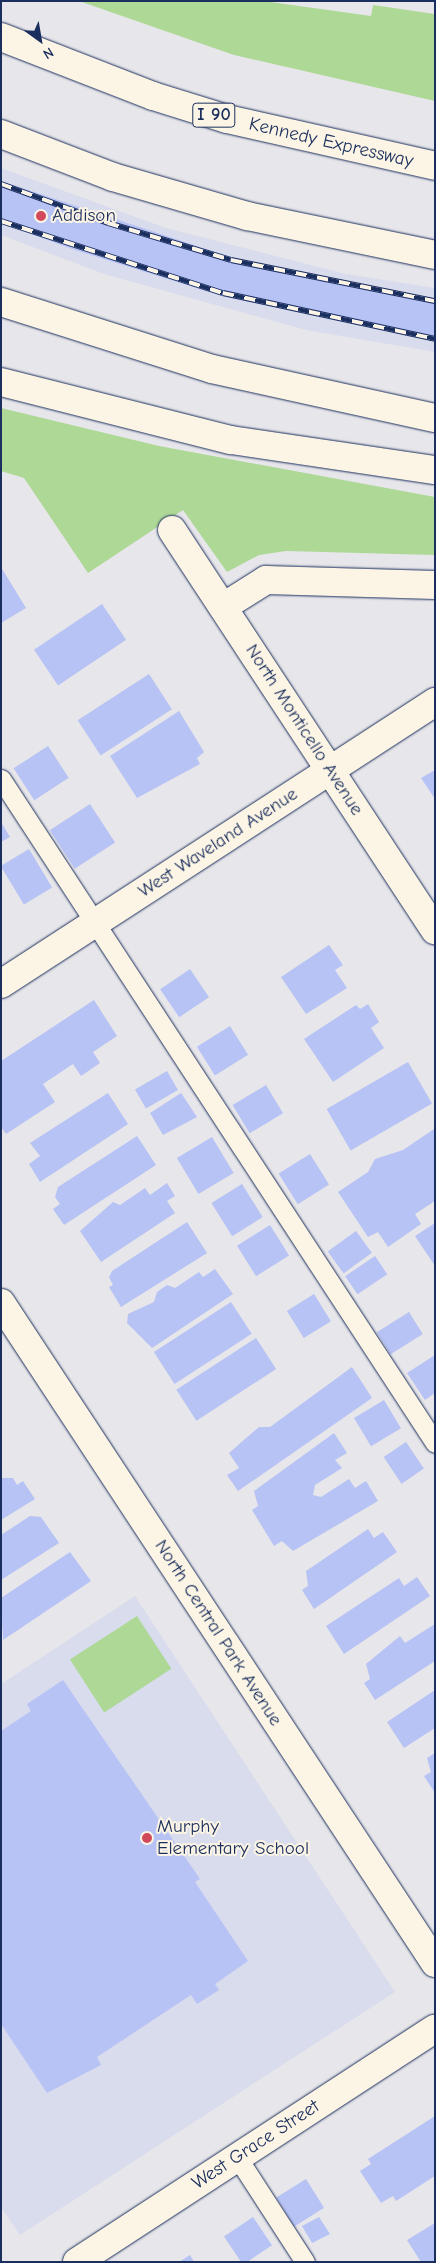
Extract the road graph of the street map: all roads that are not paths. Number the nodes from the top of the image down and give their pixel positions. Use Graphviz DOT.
graph roads {
  1 [pos="1,37"];
  2 [pos="1,134"];
  3 [pos="435,166"];
  4 [pos="435,255"];
  5 [pos="1,302"];
  6 [pos="1,382"];
  7 [pos="435,418"];
  8 [pos="435,470"];
  9 [pos="172,530"];
  10 [pos="435,585"];
  11 [pos="223,607"];
  12 [pos="435,702"];
  13 [pos="330,770"];
  14 [pos="1,779"];
  15 [pos="96,923"];
  16 [pos="435,930"];
  17 [pos="1,984"];
  18 [pos="1,1303"];
  19 [pos="435,1442"];
  20 [pos="435,1963"];
  21 [pos="435,2029"];
  22 [pos="237,2157"];
  23 [pos="77,2262"];
  24 [pos="305,2262"];
  1 -- 3 [label="main road, Kennedy Expressway / I 90"];
  2 -- 4 [label="main road"];
  5 -- 7 [label="main road"];
  6 -- 8 [label="main road"];
  9 -- 11 [label="main road, North Monticello Avenue"];
  10 -- 11 [label="main road"];
  11 -- 13 [label="main road, North Monticello Avenue"];
  12 -- 13 [label="main road, West Waveland Avenue"];
  13 -- 15 [label="main road, West Waveland Avenue"];
  13 -- 16 [label="main road, North Monticello Avenue"];
  14 -- 15 [label="lane"];
  15 -- 17 [label="main road, West Waveland Avenue"];
  15 -- 19 [label="lane"];
  18 -- 20 [label="main road, North Central Park Avenue"];
  21 -- 22 [label="main road, West Grace Street"];
  22 -- 23 [label="main road, West Grace Street"];
  22 -- 24 [label="lane"];
}
